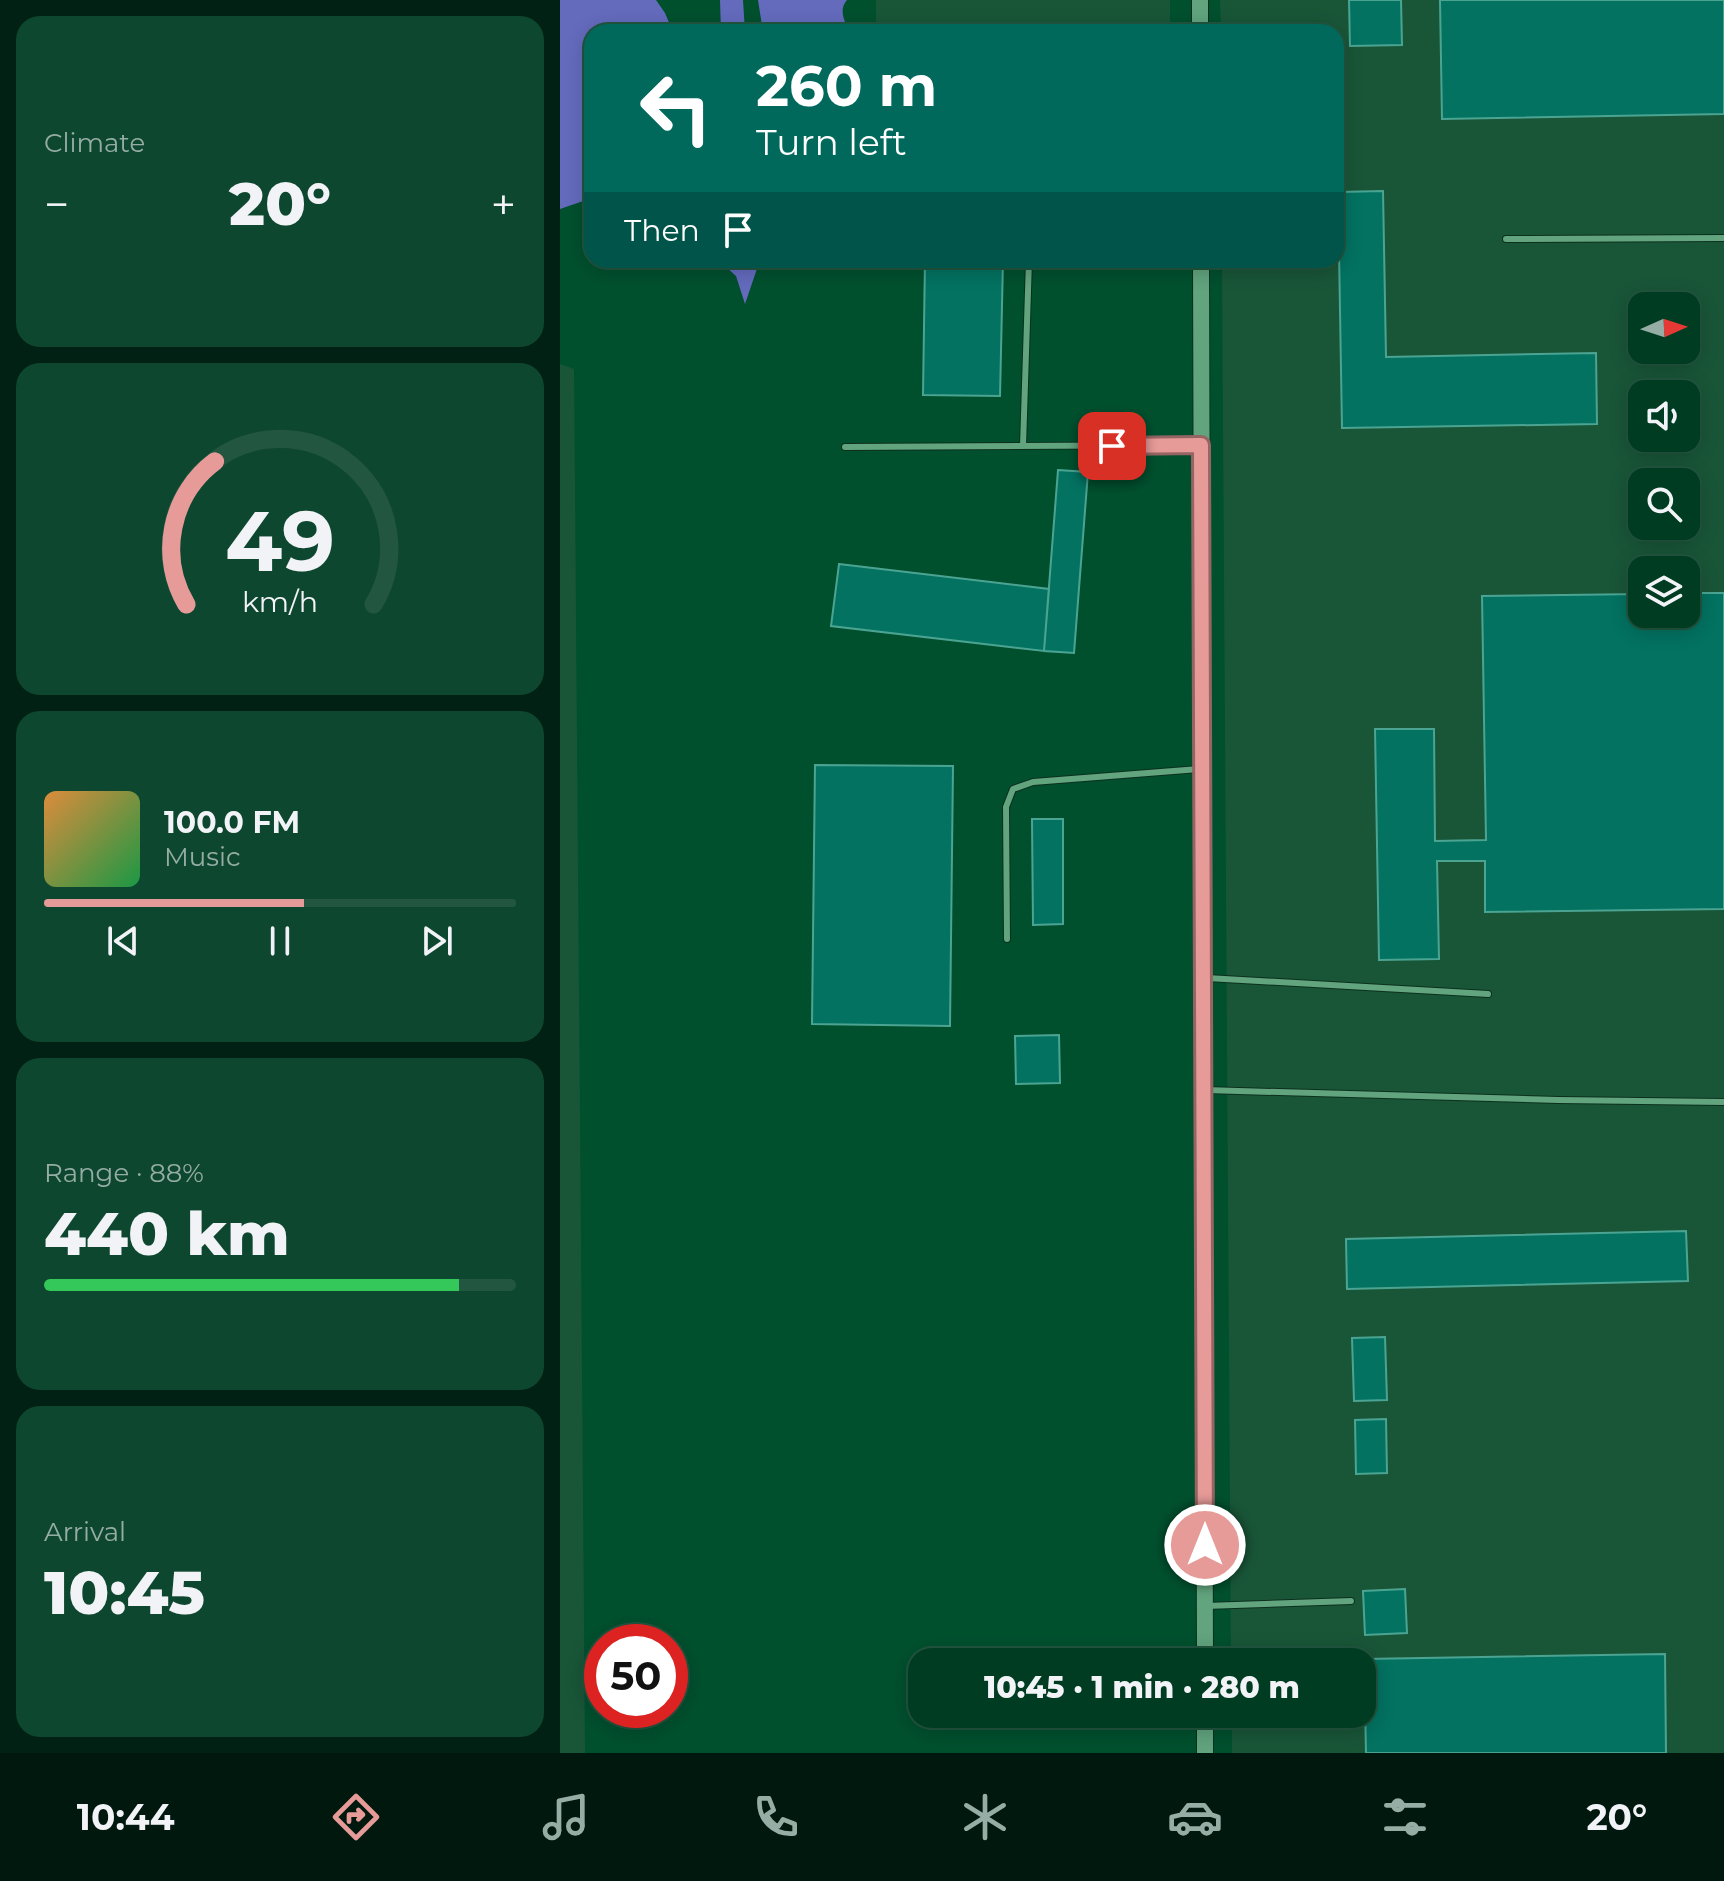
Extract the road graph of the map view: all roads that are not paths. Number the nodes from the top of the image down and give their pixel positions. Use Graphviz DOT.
graph roads {
  1 [pos="1200,0"];
  2 [pos="1200,24"];
  3 [pos="1724,238"];
  4 [pos="1506,239"];
  5 [pos="1029,268"];
  6 [pos="1201,268"];
  7 [pos="1201,445"];
  8 [pos="1023,446"];
  9 [pos="845,447"];
  10 [pos="1203,769"];
  11 [pos="1007,939"];
  12 [pos="1203,978"];
  13 [pos="1488,994"];
  14 [pos="1205,1090"];
  15 [pos="1724,1102"];
  16 [pos="1351,1601"];
  17 [pos="1205,1606"];
  18 [pos="1205,1648"];
  19 [pos="1205,1728"];
  20 [pos="1205,1753"];
  1 -- 2 [label="main road"];
  3 -- 4 [label="lane"];
  5 -- 8 [label="lane"];
  6 -- 7 [label="main road"];
  7 -- 8 [label="lane"];
  7 -- 10 [label="main road"];
  8 -- 9 [label="lane"];
  10 -- 11 [label="lane"];
  10 -- 12 [label="main road"];
  12 -- 13 [label="lane"];
  12 -- 14 [label="main road"];
  14 -- 15 [label="lane"];
  14 -- 17 [label="main road"];
  16 -- 17 [label="lane"];
  17 -- 18 [label="main road"];
  19 -- 20 [label="main road"];
}
